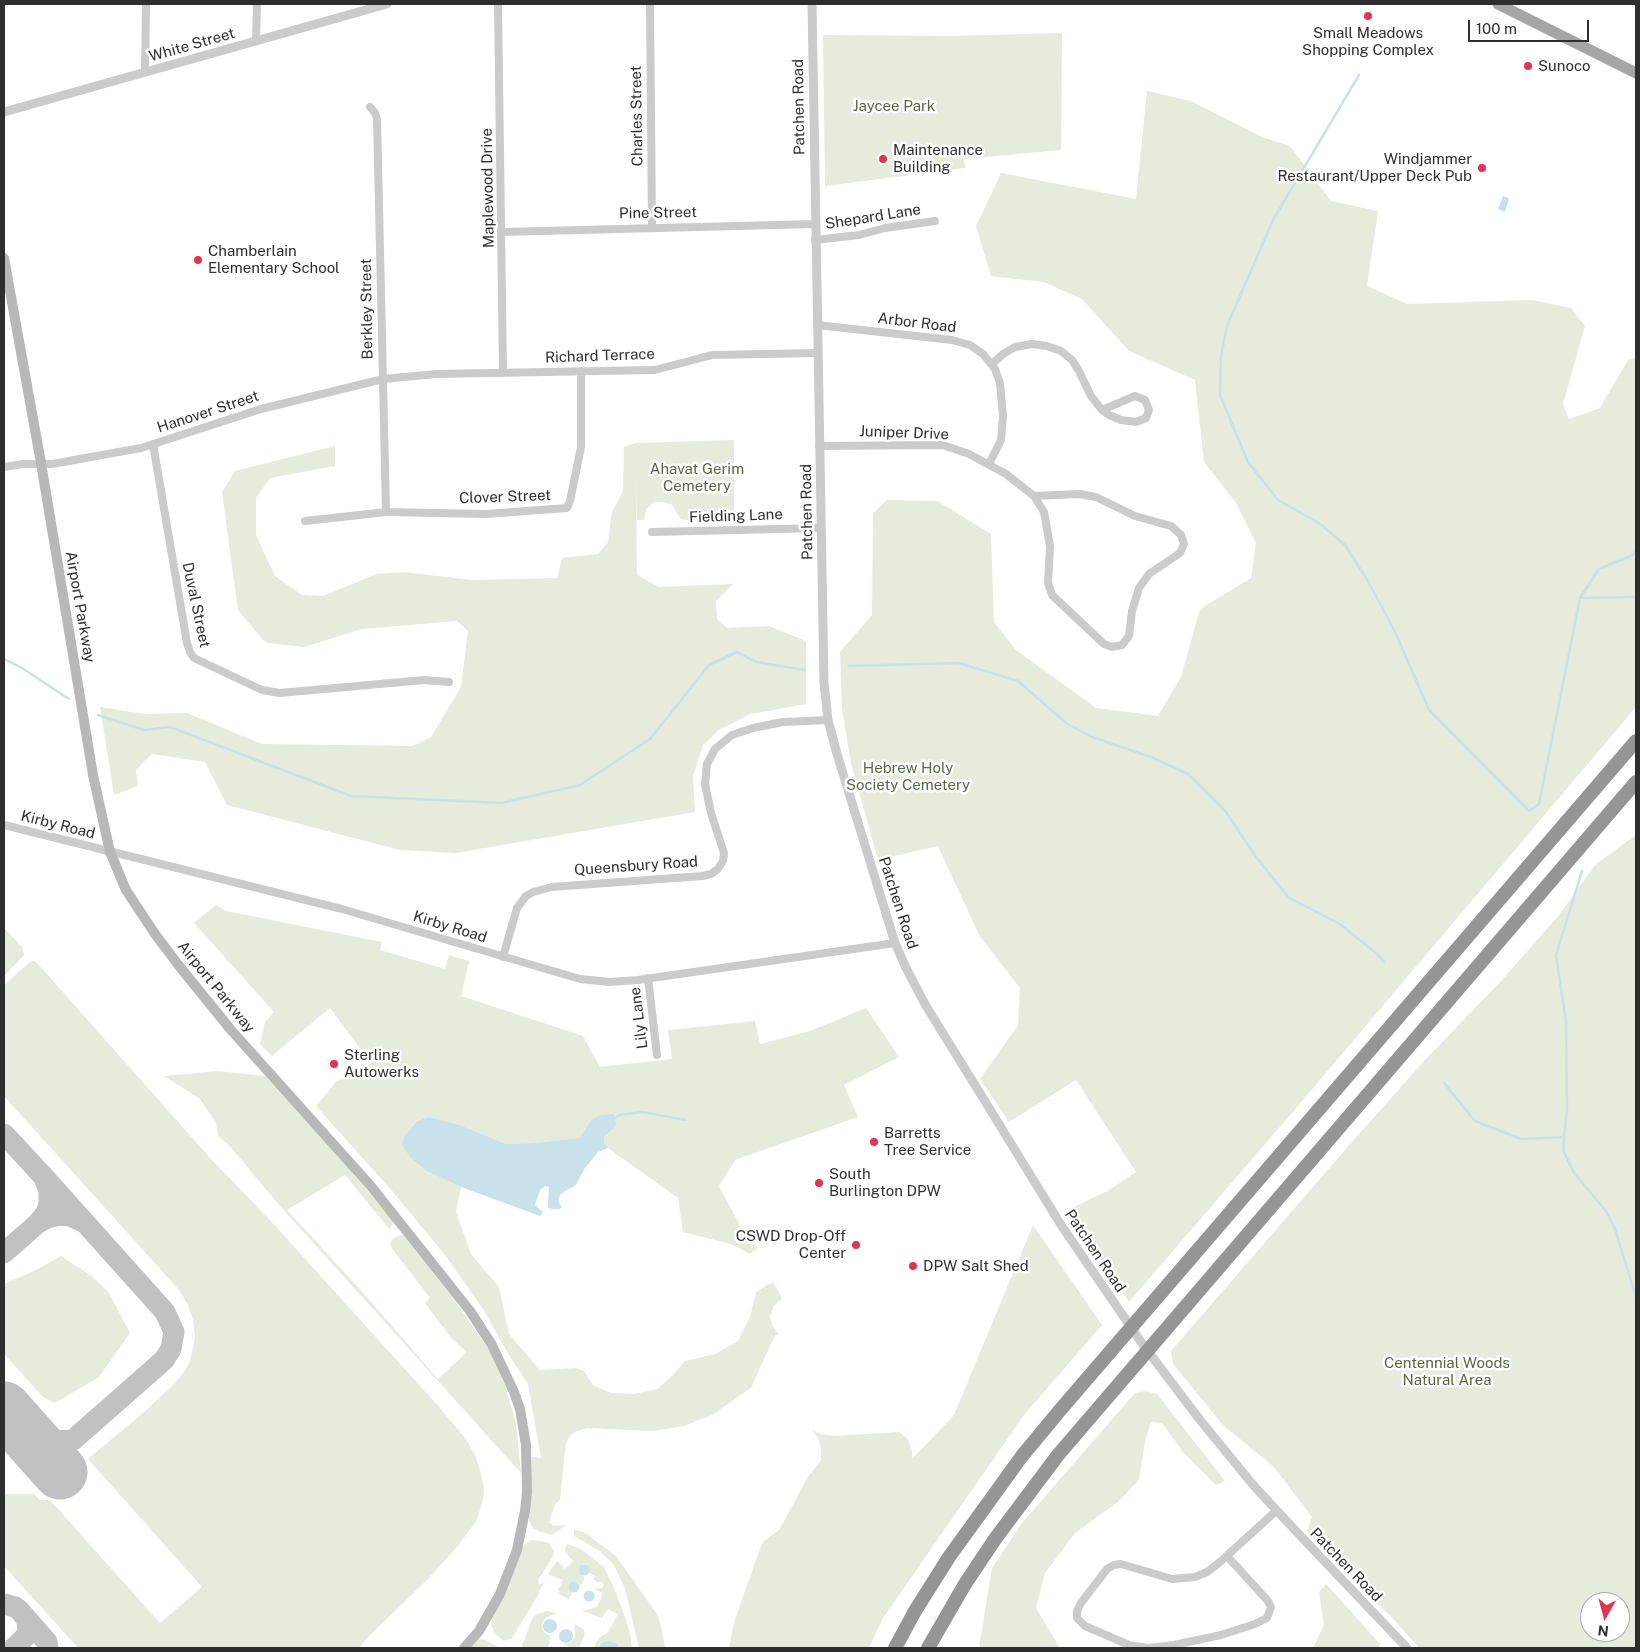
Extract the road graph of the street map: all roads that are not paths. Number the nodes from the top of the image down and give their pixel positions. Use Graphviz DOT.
graph roads {
  1 [pos="146,4"];
  2 [pos="257,4"];
  3 [pos="386,4"];
  4 [pos="498,4"];
  5 [pos="650,4"];
  6 [pos="812,4"];
  7 [pos="1498,4"];
  8 [pos="256,41"];
  9 [pos="145,72"];
  10 [pos="1636,73"];
  11 [pos="370,107"];
  12 [pos="4,112"];
  13 [pos="935,221"];
  14 [pos="815,224"];
  15 [pos="652,228"];
  16 [pos="502,232"];
  17 [pos="815,240"];
  18 [pos="4,258"];
  19 [pos="817,326"];
  20 [pos="818,353"];
  21 [pos="992,364"];
  22 [pos="581,371"];
  23 [pos="503,373"];
  24 [pos="383,379"];
  25 [pos="1102,410"];
  26 [pos="153,444"];
  27 [pos="819,446"];
  28 [pos="41,463"];
  29 [pos="989,464"];
  30 [pos="4,467"];
  31 [pos="1034,496"];
  32 [pos="386,512"];
  33 [pos="305,521"];
  34 [pos="821,528"];
  35 [pos="652,532"];
  36 [pos="449,682"];
  37 [pos="828,720"];
  38 [pos="1636,741"];
  39 [pos="1636,783"];
  40 [pos="4,825"];
  41 [pos="110,852"];
  42 [pos="895,943"];
  43 [pos="503,957"];
  44 [pos="648,978"];
  45 [pos="657,1055"];
  46 [pos="1276,1511"];
  47 [pos="1227,1556"];
  48 [pos="464,1648"];
  49 [pos="895,1648"];
  50 [pos="928,1648"];
  51 [pos="1148,1648"];
  52 [pos="1407,1648"];
  1 -- 9 [label="street"];
  2 -- 8 [label="street"];
  3 -- 8 [label="street, White Street"];
  4 -- 16 [label="street, Maplewood Drive"];
  5 -- 15 [label="street, Charles Street"];
  6 -- 14 [label="street, Patchen Road"];
  7 -- 10 [label="main road"];
  8 -- 9 [label="street, White Street"];
  9 -- 12 [label="street, White Street"];
  11 -- 24 [label="street, Berkley Street"];
  13 -- 17 [label="street, Shepard Lane"];
  14 -- 15 [label="street, Pine Street"];
  14 -- 17 [label="street, Patchen Road"];
  15 -- 16 [label="street, Pine Street"];
  16 -- 23 [label="street, Maplewood Drive"];
  17 -- 19 [label="street, Patchen Road"];
  18 -- 28 [label="main road, Airport Parkway"];
  19 -- 20 [label="street, Patchen Road"];
  19 -- 21 [label="street, Arbor Road"];
  20 -- 22 [label="street, Richard Terrace"];
  20 -- 27 [label="street, Patchen Road"];
  21 -- 25 [label="street"];
  21 -- 29 [label="street, Arbor Road"];
  22 -- 23 [label="street, Richard Terrace"];
  22 -- 32 [label="street, Clover Street"];
  23 -- 24 [label="street, Richard Terrace"];
  24 -- 26 [label="street, Hanover Street"];
  24 -- 32 [label="street, Berkley Street"];
  25 -- 25 [label="street"];
  26 -- 28 [label="street, Hanover Street"];
  26 -- 36 [label="street, Duval Street"];
  27 -- 29 [label="street, Juniper Drive"];
  27 -- 34 [label="street, Patchen Road"];
  28 -- 30 [label="street, Hanover Street"];
  28 -- 41 [label="main road, Airport Parkway"];
  29 -- 31 [label="street, Juniper Drive"];
  31 -- 31 [label="street, Juniper Drive"];
  32 -- 33 [label="street, Clover Street"];
  34 -- 35 [label="street, Fielding Lane"];
  34 -- 37 [label="street, Patchen Road"];
  37 -- 42 [label="street, Patchen Road"];
  37 -- 43 [label="street, Queensbury Road"];
  38 -- 49 [label="highway"];
  39 -- 50 [label="highway"];
  40 -- 41 [label="street, Kirby Road"];
  41 -- 43 [label="street, Kirby Road"];
  41 -- 48 [label="main road, Airport Parkway"];
  42 -- 44 [label="street, Kirby Road"];
  42 -- 46 [label="street, Patchen Road"];
  43 -- 44 [label="street, Kirby Road"];
  44 -- 45 [label="street, Lily Lane"];
  46 -- 47 [label="street"];
  46 -- 52 [label="street, Patchen Road"];
  47 -- 51 [label="street"];
  47 -- 51 [label="street"];
}
